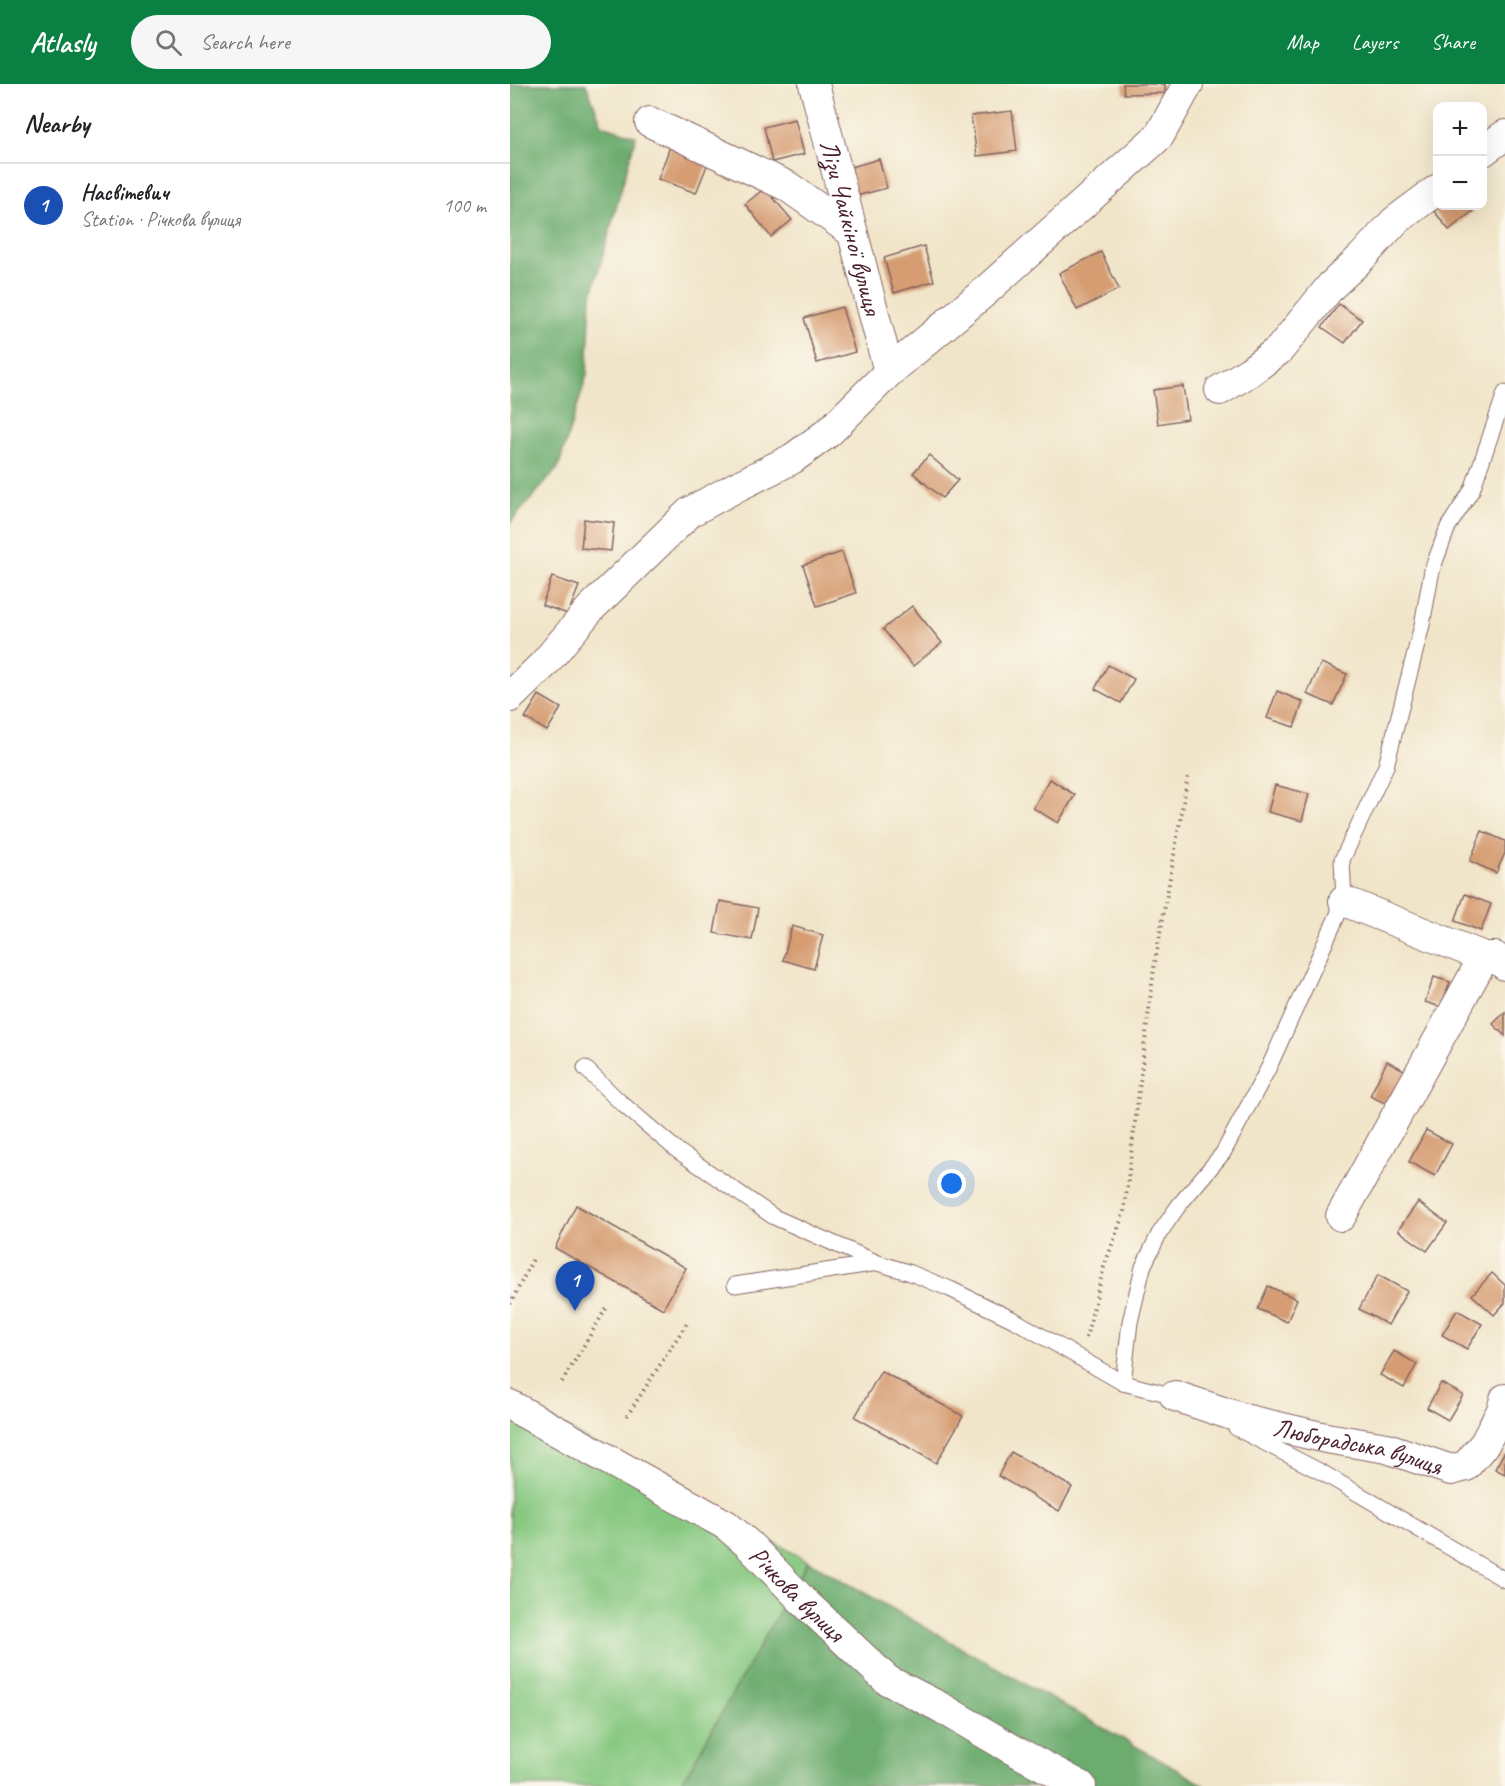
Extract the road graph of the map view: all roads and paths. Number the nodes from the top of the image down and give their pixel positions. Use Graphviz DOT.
graph roads {
  1 [pos="814,84"];
  2 [pos="1185,87"];
  3 [pos="650,122"];
  4 [pos="1505,135"];
  5 [pos="1487,148"];
  6 [pos="1433,192"];
  7 [pos="852,232"];
  8 [pos="889,372"];
  9 [pos="1220,390"];
  10 [pos="1505,393"];
  11 [pos="510,696"];
  12 [pos="1188,776"];
  13 [pos="1344,901"];
  14 [pos="1496,957"];
  15 [pos="585,1068"];
  16 [pos="1341,1216"];
  17 [pos="533,1260"];
  18 [pos="878,1263"];
  19 [pos="735,1286"];
  20 [pos="510,1304"];
  21 [pos="607,1307"];
  22 [pos="687,1323"];
  23 [pos="1081,1359"];
  24 [pos="562,1382"];
  25 [pos="1122,1383"];
  26 [pos="1174,1396"];
  27 [pos="1505,1399"];
  28 [pos="510,1405"];
  29 [pos="627,1416"];
  30 [pos="1505,1580"];
  31 [pos="1081,1786"];
  1 -- 7 [label="street, Лізи Чайкіної вулиця"];
  2 -- 8 [label="street"];
  3 -- 7 [label="street"];
  4 -- 5 [label="street"];
  6 -- 9 [label="street"];
  7 -- 8 [label="street, Лізи Чайкіної вулиця"];
  8 -- 11 [label="street"];
  10 -- 13 [label="lane"];
  12 -- 23 [label="path"];
  13 -- 14 [label="street"];
  13 -- 25 [label="lane"];
  14 -- 16 [label="street"];
  15 -- 18 [label="lane"];
  17 -- 20 [label="path"];
  18 -- 19 [label="lane"];
  18 -- 23 [label="lane"];
  21 -- 24 [label="path"];
  22 -- 29 [label="path"];
  23 -- 25 [label="lane"];
  25 -- 26 [label="lane"];
  26 -- 27 [label="street, Люборадська вулиця"];
  26 -- 30 [label="lane"];
  28 -- 31 [label="street, Річкова вулиця"];
}
